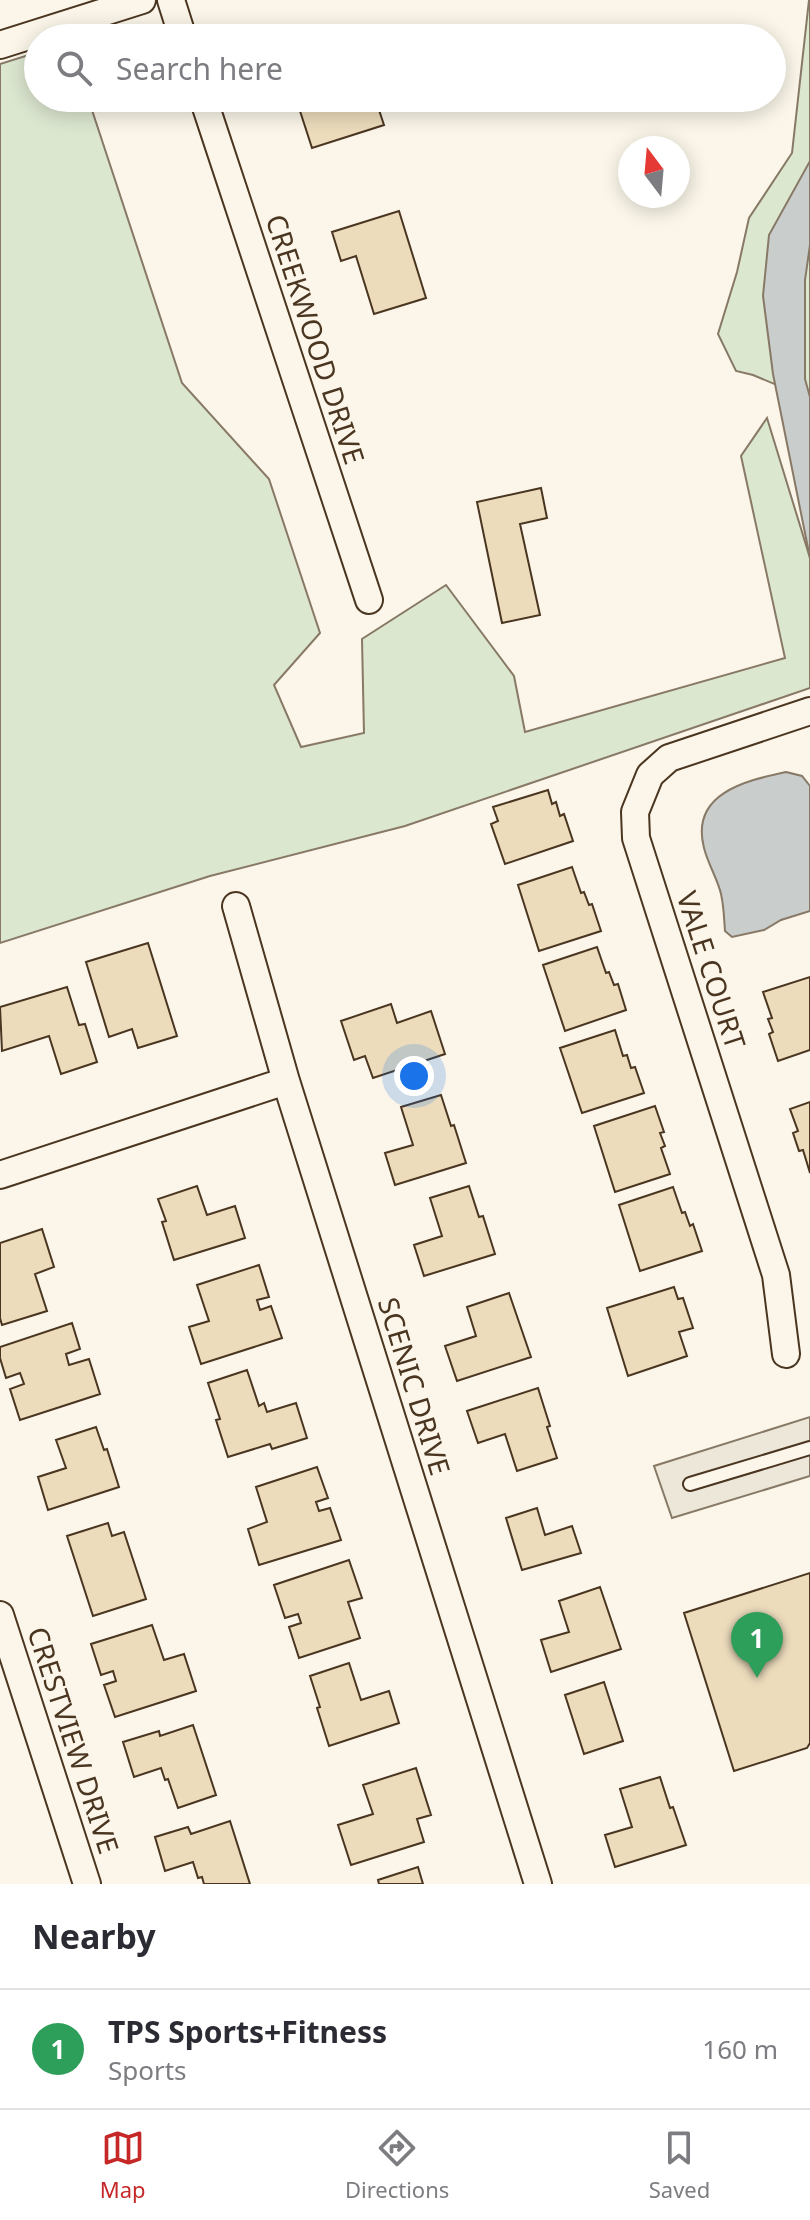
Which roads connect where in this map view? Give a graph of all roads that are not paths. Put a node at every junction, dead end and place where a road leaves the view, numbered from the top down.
1 (142, 0) edge
2 (171, 0) edge
3 (66, 24) edge
4 (179, 24) edge
5 (24, 37) edge
6 (0, 45) edge
7 (208, 112) edge
8 (369, 600) dead end
9 (804, 713) edge
10 (236, 906) dead end
11 (286, 1081) junction
12 (0, 1175) edge
13 (786, 1354) dead end
14 (810, 1448) edge
15 (690, 1484) dead end
16 (0, 1615) edge
17 (87, 1884) edge
18 (538, 1884) edge

1 - 3 street
2 - 4 street
5 - 6 street
7 - 8 street, CREEKWOOD DRIVE
9 - 13 street, VALE COURT
10 - 11 street, SCENIC DRIVE
11 - 12 street
11 - 18 street, SCENIC DRIVE
14 - 15 lane
16 - 17 street, CRESTVIEW DRIVE

